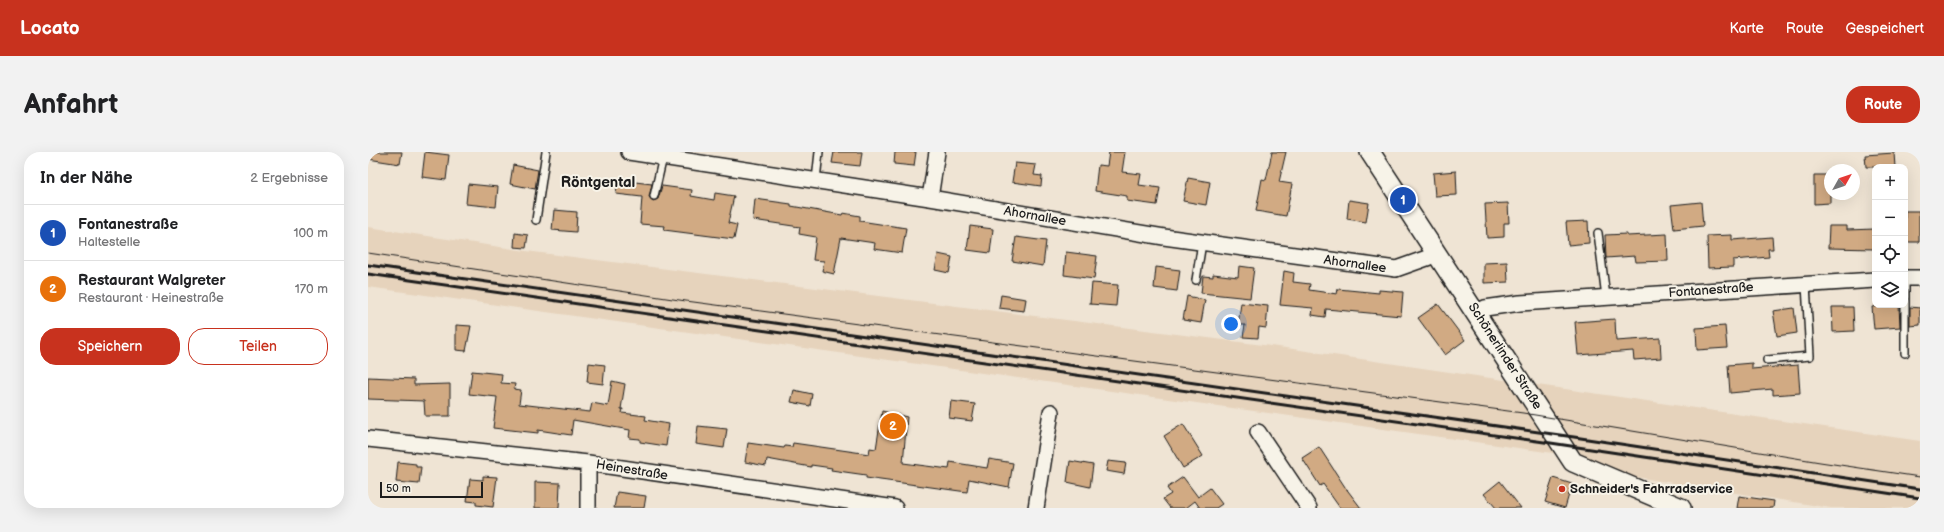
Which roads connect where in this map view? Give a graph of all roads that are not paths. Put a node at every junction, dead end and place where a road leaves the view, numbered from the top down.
1 (546, 152) edge
2 (629, 152) edge
3 (819, 152) edge
4 (937, 152) edge
5 (1370, 152) edge
6 (663, 157) junction
7 (816, 180) junction
8 (654, 196) dead end
9 (930, 198) junction
10 (536, 220) dead end
11 (1598, 233) dead end
12 (1202, 243) junction
13 (1437, 252) junction
14 (1908, 278) edge
15 (1920, 278) edge
16 (1196, 280) dead end
17 (1872, 280) edge
18 (1806, 284) junction
19 (1606, 297) junction
20 (1905, 308) edge
21 (1476, 312) junction
22 (1905, 353) dead end
23 (1767, 360) dead end
24 (1051, 412) dead end
25 (1258, 432) dead end
26 (368, 439) edge
27 (588, 463) junction
28 (835, 504) edge
29 (588, 508) edge
30 (894, 508) edge
31 (1036, 508) edge
32 (1309, 508) edge
33 (1681, 508) edge

1 - 10 lane
2 - 6 street, Ahornallee
3 - 7 lane
4 - 9 street
5 - 13 street, Schönerlinder Straße
6 - 7 street, Ahornallee
6 - 8 lane
7 - 9 street, Ahornallee
9 - 12 street, Ahornallee
11 - 19 lane
12 - 13 street, Ahornallee
12 - 16 lane
13 - 21 street, Schönerlinder Straße
14 - 15 street
17 - 18 street, Fontanestraße
18 - 19 street, Fontanestraße
18 - 23 lane
19 - 21 street, Fontanestraße
20 - 22 lane
21 - 33 street, Schönerlinder Straße
24 - 31 street
25 - 32 street
26 - 27 street, Heinestraße
27 - 28 street, Heinestraße
27 - 29 street
28 - 30 street, Heinestraße

